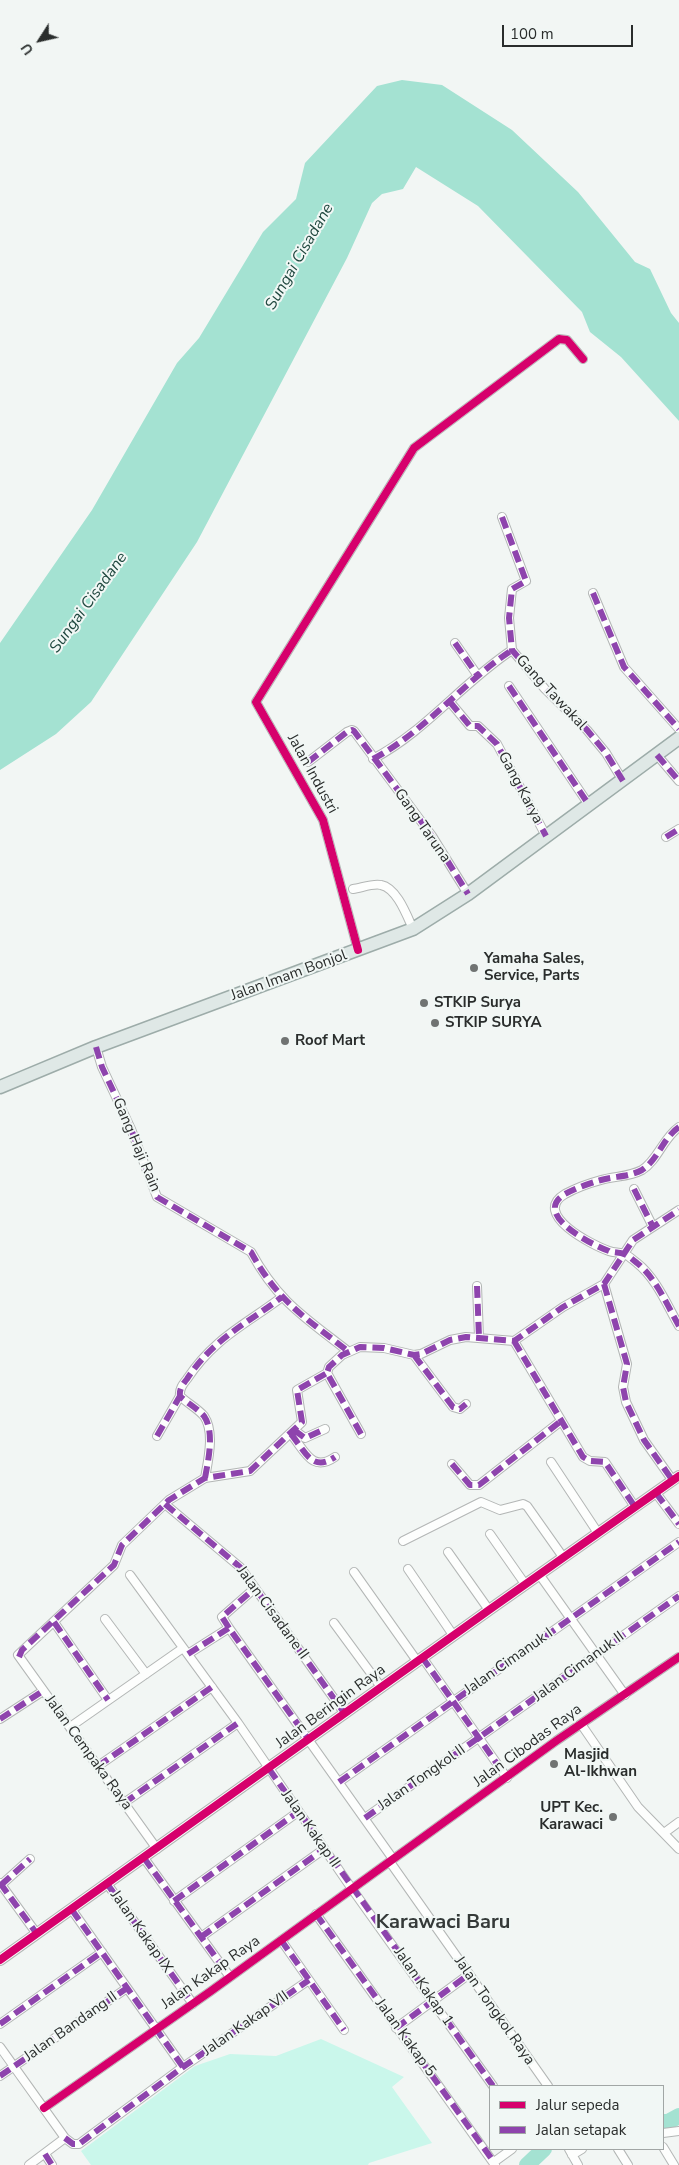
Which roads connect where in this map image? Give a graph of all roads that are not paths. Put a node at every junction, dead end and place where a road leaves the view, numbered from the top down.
1 (583, 358) dead end
2 (502, 517) dead end
3 (593, 593) dead end
4 (456, 642) dead end
5 (512, 650) junction
6 (478, 676) junction
7 (509, 686) dead end
8 (450, 702) junction
9 (679, 729) edge
10 (679, 738) edge
11 (657, 755) junction
12 (373, 759) junction
13 (308, 762) dead end
14 (623, 781) junction
15 (679, 782) edge
16 (589, 805) junction
17 (679, 829) edge
18 (546, 836) junction
19 (666, 838) dead end
20 (353, 889) dead end
21 (468, 894) junction
22 (413, 929) junction
23 (358, 950) junction
24 (96, 1047) junction
25 (0, 1087) edge
26 (679, 1127) edge
27 (634, 1189) dead end
28 (679, 1210) edge
29 (653, 1227) junction
30 (624, 1253) junction
31 (604, 1284) junction
32 (477, 1286) dead end
33 (282, 1297) junction
34 (679, 1326) edge
35 (480, 1337) junction
36 (514, 1341) junction
37 (349, 1352) junction
38 (414, 1355) junction
39 (327, 1373) junction
40 (180, 1396) junction
41 (466, 1404) dead end
42 (561, 1421) junction
43 (324, 1429) dead end
44 (293, 1432) junction
45 (361, 1434) dead end
46 (157, 1436) dead end
47 (335, 1457) dead end
48 (551, 1462) dead end
49 (452, 1464) dead end
50 (204, 1478) junction
51 (676, 1478) edge
52 (656, 1492) junction
53 (165, 1504) junction
54 (635, 1507) junction
55 (679, 1524) edge
56 (598, 1533) junction
57 (490, 1534) dead end
58 (403, 1541) dead end
59 (679, 1542) edge
60 (448, 1552) dead end
61 (563, 1557) junction
62 (408, 1569) dead end
63 (354, 1572) dead end
64 (539, 1574) junction
65 (130, 1575) dead end
66 (525, 1584) junction
67 (254, 1588) junction
68 (679, 1596) edge
69 (488, 1610) junction
70 (571, 1618) junction
71 (104, 1619) dead end
72 (54, 1622) junction
73 (334, 1623) dead end
74 (229, 1628) junction
75 (454, 1635) junction
76 (186, 1651) junction
77 (596, 1654) junction
78 (679, 1657) edge
79 (420, 1659) junction
80 (146, 1674) junction
81 (212, 1687) junction
82 (381, 1687) junction
83 (43, 1691) junction
84 (625, 1695) junction
85 (108, 1700) junction
86 (453, 1702) junction
87 (345, 1714) junction
88 (0, 1719) edge
89 (238, 1724) junction
90 (582, 1724) junction
91 (70, 1727) junction
92 (479, 1739) junction
93 (309, 1740) junction
94 (98, 1766) junction
95 (269, 1769) junction
96 (507, 1778) junction
97 (339, 1782) junction
98 (124, 1803) junction
99 (298, 1812) junction
100 (365, 1818) junction
101 (679, 1822) edge
102 (664, 1833) junction
103 (157, 1849) junction
104 (324, 1849) junction
105 (679, 1849) edge
106 (144, 1858) junction
107 (30, 1859) dead end
108 (392, 1860) junction
109 (1, 1884) edge
110 (108, 1885) junction
111 (352, 1889) junction
112 (174, 1901) junction
113 (72, 1910) junction
114 (316, 1914) junction
115 (38, 1934) junction
116 (201, 1937) junction
117 (282, 1940) junction
118 (102, 1952) junction
119 (0, 1960) edge
120 (468, 1975) junction
121 (230, 1977) junction
122 (309, 1980) junction
123 (127, 1988) junction
124 (433, 2000) junction
125 (193, 2004) junction
126 (0, 2024) edge
127 (396, 2028) junction
128 (156, 2029) junction
129 (344, 2030) dead end
130 (0, 2047) edge
131 (15, 2066) junction
132 (183, 2067) junction
133 (0, 2076) edge
134 (492, 2085) edge
135 (547, 2085) edge
136 (44, 2108) junction
137 (679, 2132) edge
138 (664, 2133) edge
139 (66, 2138) junction
140 (664, 2149) edge
141 (511, 2150) edge
142 (619, 2150) edge
143 (571, 2152) edge
144 (45, 2154) junction
145 (495, 2163) edge
146 (29, 2165) edge
147 (52, 2165) edge
148 (578, 2165) edge
149 (628, 2165) edge
150 (674, 2165) edge

1 - 23 street, Jalan Industri
2 - 5 street, Gang Tawakal
3 - 9 street
4 - 6 street
5 - 6 street
5 - 14 street, Gang Tawakal
6 - 8 street
7 - 16 street
8 - 12 street
8 - 18 street, Gang Karya
10 - 11 main road, Jalan Imam Bonjol
11 - 14 main road, Jalan Imam Bonjol
11 - 15 street
12 - 13 street, Gang Taruna
12 - 21 street, Gang Taruna
14 - 16 main road, Jalan Imam Bonjol
16 - 18 main road, Jalan Imam Bonjol
17 - 19 street
18 - 21 main road, Jalan Imam Bonjol
20 - 22 street
21 - 22 main road, Jalan Imam Bonjol
22 - 23 main road, Jalan Imam Bonjol
23 - 24 main road, Jalan Imam Bonjol
24 - 25 main road, Jalan Imam Bonjol
24 - 33 street, Gang Haji Rain
26 - 30 street
27 - 29 street
28 - 29 street
29 - 30 street
30 - 31 street
30 - 34 street
31 - 36 street
31 - 51 street
32 - 35 street
33 - 37 street, Gang Haji Rain
33 - 40 street
35 - 36 street
35 - 38 street
36 - 42 street
37 - 38 street
37 - 39 street
38 - 41 street
39 - 44 street
39 - 45 street
40 - 46 street
40 - 50 street
42 - 49 street
42 - 54 street
43 - 44 street
44 - 47 street
44 - 50 street
48 - 56 street
50 - 53 street
51 - 52 street, Jalan Beringin Raya
52 - 54 street, Jalan Beringin Raya
52 - 55 street
53 - 67 street, Jalan Cisadane II
53 - 72 street
54 - 56 street, Jalan Beringin Raya
56 - 61 street, Jalan Beringin Raya
57 - 66 street
58 - 61 street
59 - 70 street, Jalan Cimanuk I
60 - 69 street
61 - 64 street, Jalan Beringin Raya
62 - 75 street
63 - 79 street
64 - 66 street, Jalan Beringin Raya
64 - 70 street
65 - 76 street, Jalan Kakap II
66 - 69 street, Jalan Beringin Raya
67 - 74 street
67 - 87 street, Jalan Cisadane II
68 - 77 street, Jalan Cimanuk II
69 - 75 street, Jalan Beringin Raya
70 - 77 street
70 - 86 street, Jalan Cimanuk I
71 - 80 street
72 - 83 street, Jalan Cempaka Raya
72 - 85 street
73 - 82 street
74 - 76 street
74 - 93 street, Jalan Tongkol Raya
75 - 79 street, Jalan Beringin Raya
76 - 80 street
76 - 81 street, Jalan Kakap II
77 - 84 street
77 - 92 street, Jalan Cimanuk II
78 - 84 street, Jalan Cibodas Raya
79 - 82 street, Jalan Beringin Raya
79 - 86 street
80 - 85 street
81 - 89 street, Jalan Kakap II
81 - 94 street
82 - 87 street, Jalan Beringin Raya
83 - 88 street
83 - 91 street, Jalan Cempaka Raya
84 - 90 street, Jalan Cibodas Raya
85 - 91 street
86 - 92 street
86 - 97 street, Jalan Cimanuk I
87 - 93 street, Jalan Beringin Raya
89 - 95 street, Jalan Kakap II
89 - 98 street
90 - 96 street, Jalan Cibodas Raya
90 - 102 street
91 - 94 street, Jalan Cempaka Raya
92 - 96 street
92 - 100 street, Jalan Tongkol II
93 - 95 street, Jalan Beringin Raya
93 - 97 street, Jalan Tongkol Raya
94 - 98 street, Jalan Cempaka Raya
95 - 99 street, Jalan Kakap II
95 - 103 street, Jalan Beringin Raya
96 - 108 street, Jalan Cibodas Raya
97 - 100 street, Jalan Tongkol Raya
98 - 103 street, Jalan Cempaka Raya
99 - 104 street, Jalan Kakap II
99 - 112 street
100 - 108 street, Jalan Tongkol Raya
101 - 102 street
102 - 105 street
103 - 106 street, Jalan Beringin Raya
104 - 111 street, Jalan Kakap II
104 - 116 street
106 - 110 street, Jalan Beringin Raya
106 - 112 street
107 - 109 street
108 - 111 street, Jalan Kakap Raya
108 - 120 street, Jalan Tongkol Raya
109 - 115 street
110 - 113 street, Jalan Beringin Raya
110 - 125 street, Jalan Kakap IX
111 - 114 street, Jalan Kakap Raya
111 - 124 street, Jalan Kakap 1
112 - 116 street
113 - 115 street, Jalan Beringin Raya
113 - 118 street
114 - 117 street, Jalan Kakap Raya
114 - 127 street, Jalan Kakap 5
115 - 119 street, Jalan Beringin Raya
116 - 121 street
117 - 121 street, Jalan Kakap Raya
117 - 122 street
118 - 123 street
118 - 126 street
120 - 124 street
120 - 135 street, Jalan Tongkol Raya
121 - 125 street, Jalan Kakap Raya
122 - 129 street
122 - 132 street, Jalan Kakap VII
123 - 128 street
123 - 131 street, Jalan Bandang II
124 - 127 street
124 - 134 street, Jalan Kakap 1
125 - 128 street, Jalan Kakap Raya
127 - 145 street, Jalan Kakap 5
128 - 132 street
128 - 136 street, Jalan Kakap Raya
130 - 131 street
131 - 133 street, Jalan Bandang II
131 - 136 street
132 - 139 street, Jalan Kakap VII
136 - 139 street
137 - 138 street
139 - 144 street
140 - 150 street
141 - 145 street
142 - 149 street
143 - 148 street
144 - 146 street
144 - 147 street

